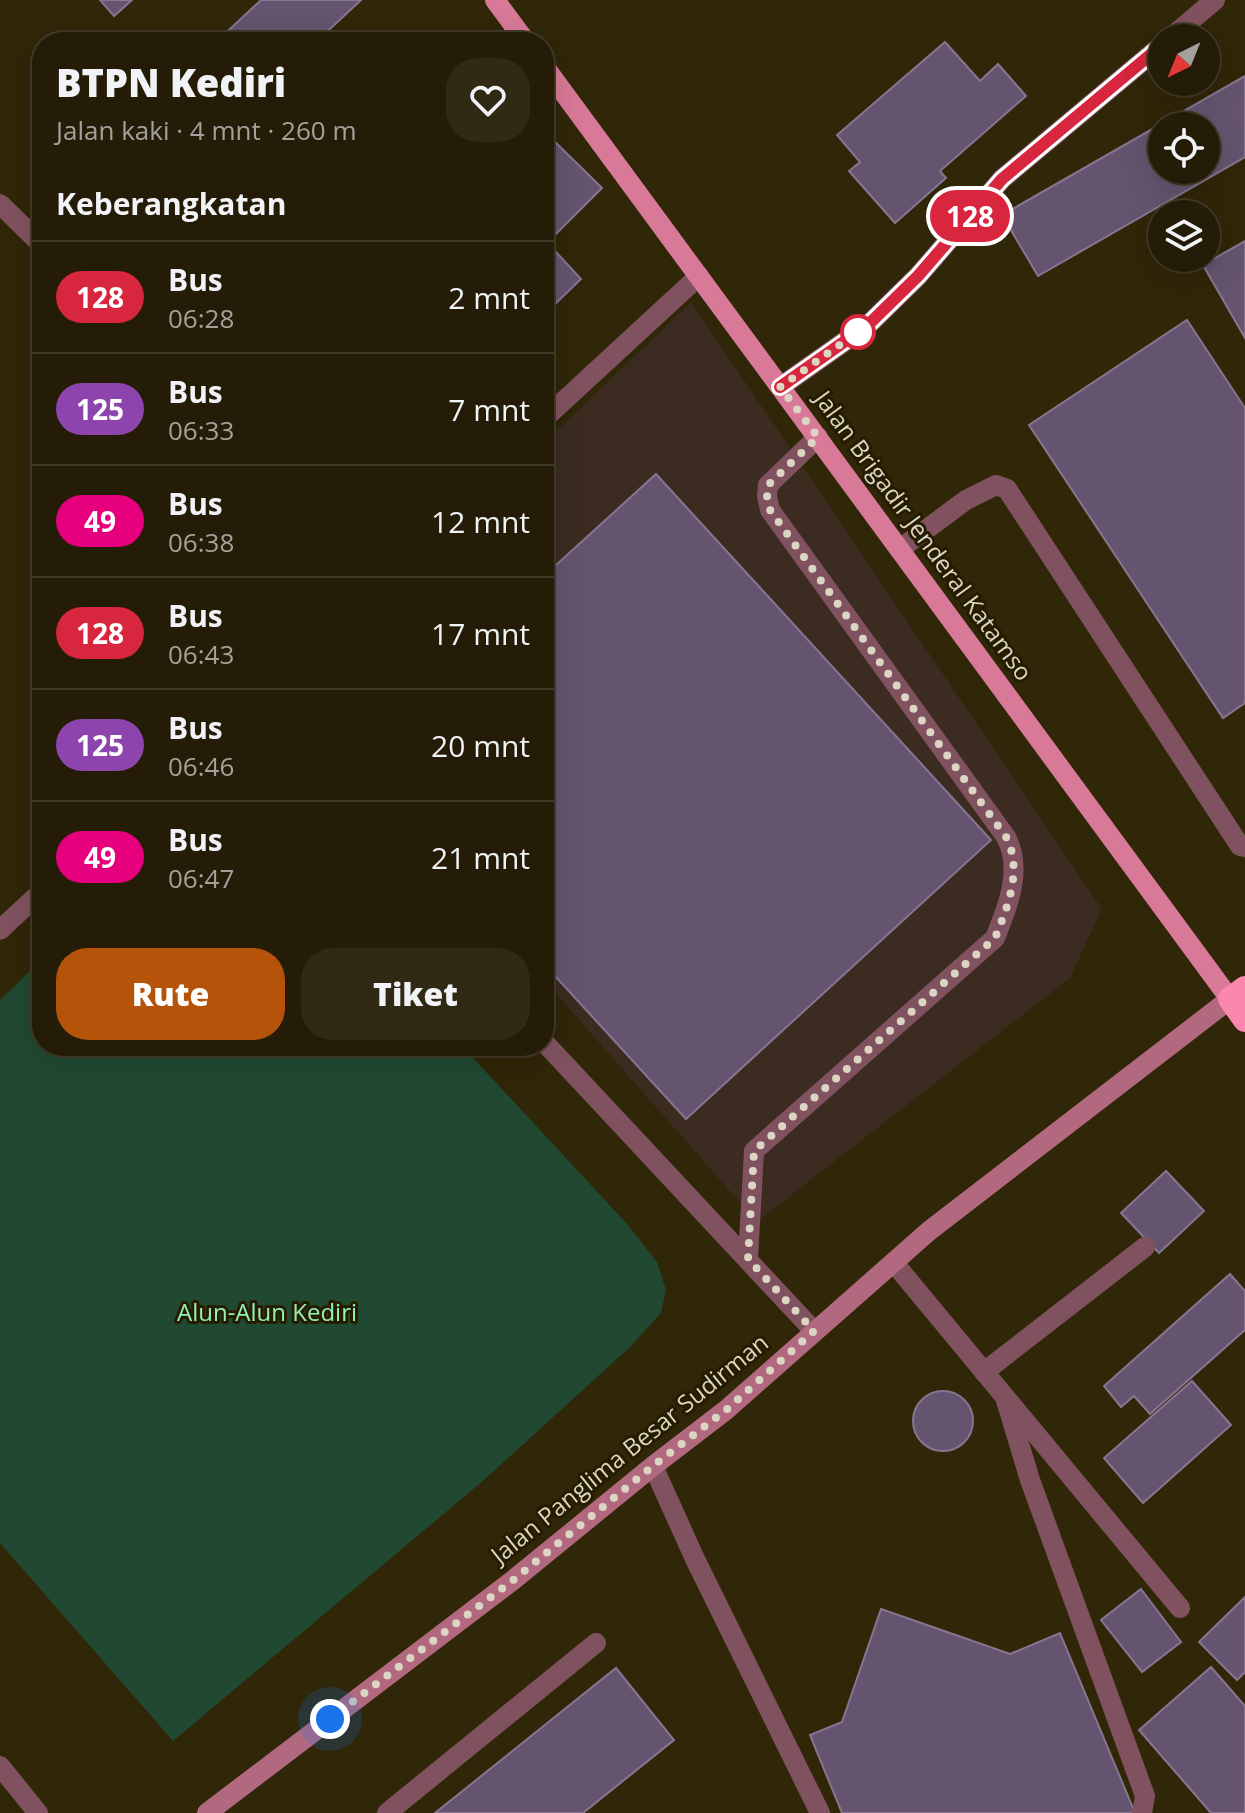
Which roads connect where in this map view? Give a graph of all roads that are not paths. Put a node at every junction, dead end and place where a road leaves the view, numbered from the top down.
1 (495, 0) edge
2 (1215, 0) edge
3 (1187, 24) edge
4 (519, 32) edge
5 (1148, 57) edge
6 (554, 80) edge
7 (0, 204) edge
8 (32, 235) edge
9 (699, 276) junction
10 (780, 387) junction
11 (554, 410) edge
12 (818, 437) junction
13 (900, 549) junction
14 (1245, 847) edge
15 (32, 900) edge
16 (0, 930) edge
17 (1238, 993) edge
18 (1245, 1020) edge
19 (554, 1053) edge
20 (1145, 1247) dead end
21 (748, 1259) junction
22 (894, 1263) junction
23 (814, 1331) junction
24 (984, 1372) junction
25 (1005, 1397) junction
26 (653, 1466) junction
27 (1180, 1608) dead end
28 (596, 1643) dead end
29 (0, 1766) edge
30 (38, 1813) edge
31 (207, 1813) edge
32 (387, 1813) edge
33 (820, 1813) edge
34 (1142, 1813) edge

1 - 4 main road
2 - 3 street
5 - 10 street
6 - 9 main road, Jalan Brigadir Jenderal Katamso
7 - 8 street
9 - 10 main road, Jalan Brigadir Jenderal Katamso
9 - 11 street
10 - 12 main road, Jalan Brigadir Jenderal Katamso
12 - 13 main road, Jalan Brigadir Jenderal Katamso
12 - 21 street
13 - 14 street
13 - 17 main road, Jalan Brigadir Jenderal Katamso
15 - 16 street
17 - 18 highway
17 - 22 main road, Jalan Panglima Besar Sudirman
19 - 21 street
20 - 24 street
21 - 23 street
22 - 23 main road, Jalan Panglima Besar Sudirman
22 - 24 street
23 - 26 main road, Jalan Panglima Besar Sudirman
24 - 25 street
25 - 27 street
25 - 34 street
26 - 31 main road, Jalan Panglima Besar Sudirman
26 - 33 street
28 - 32 street
29 - 30 street

